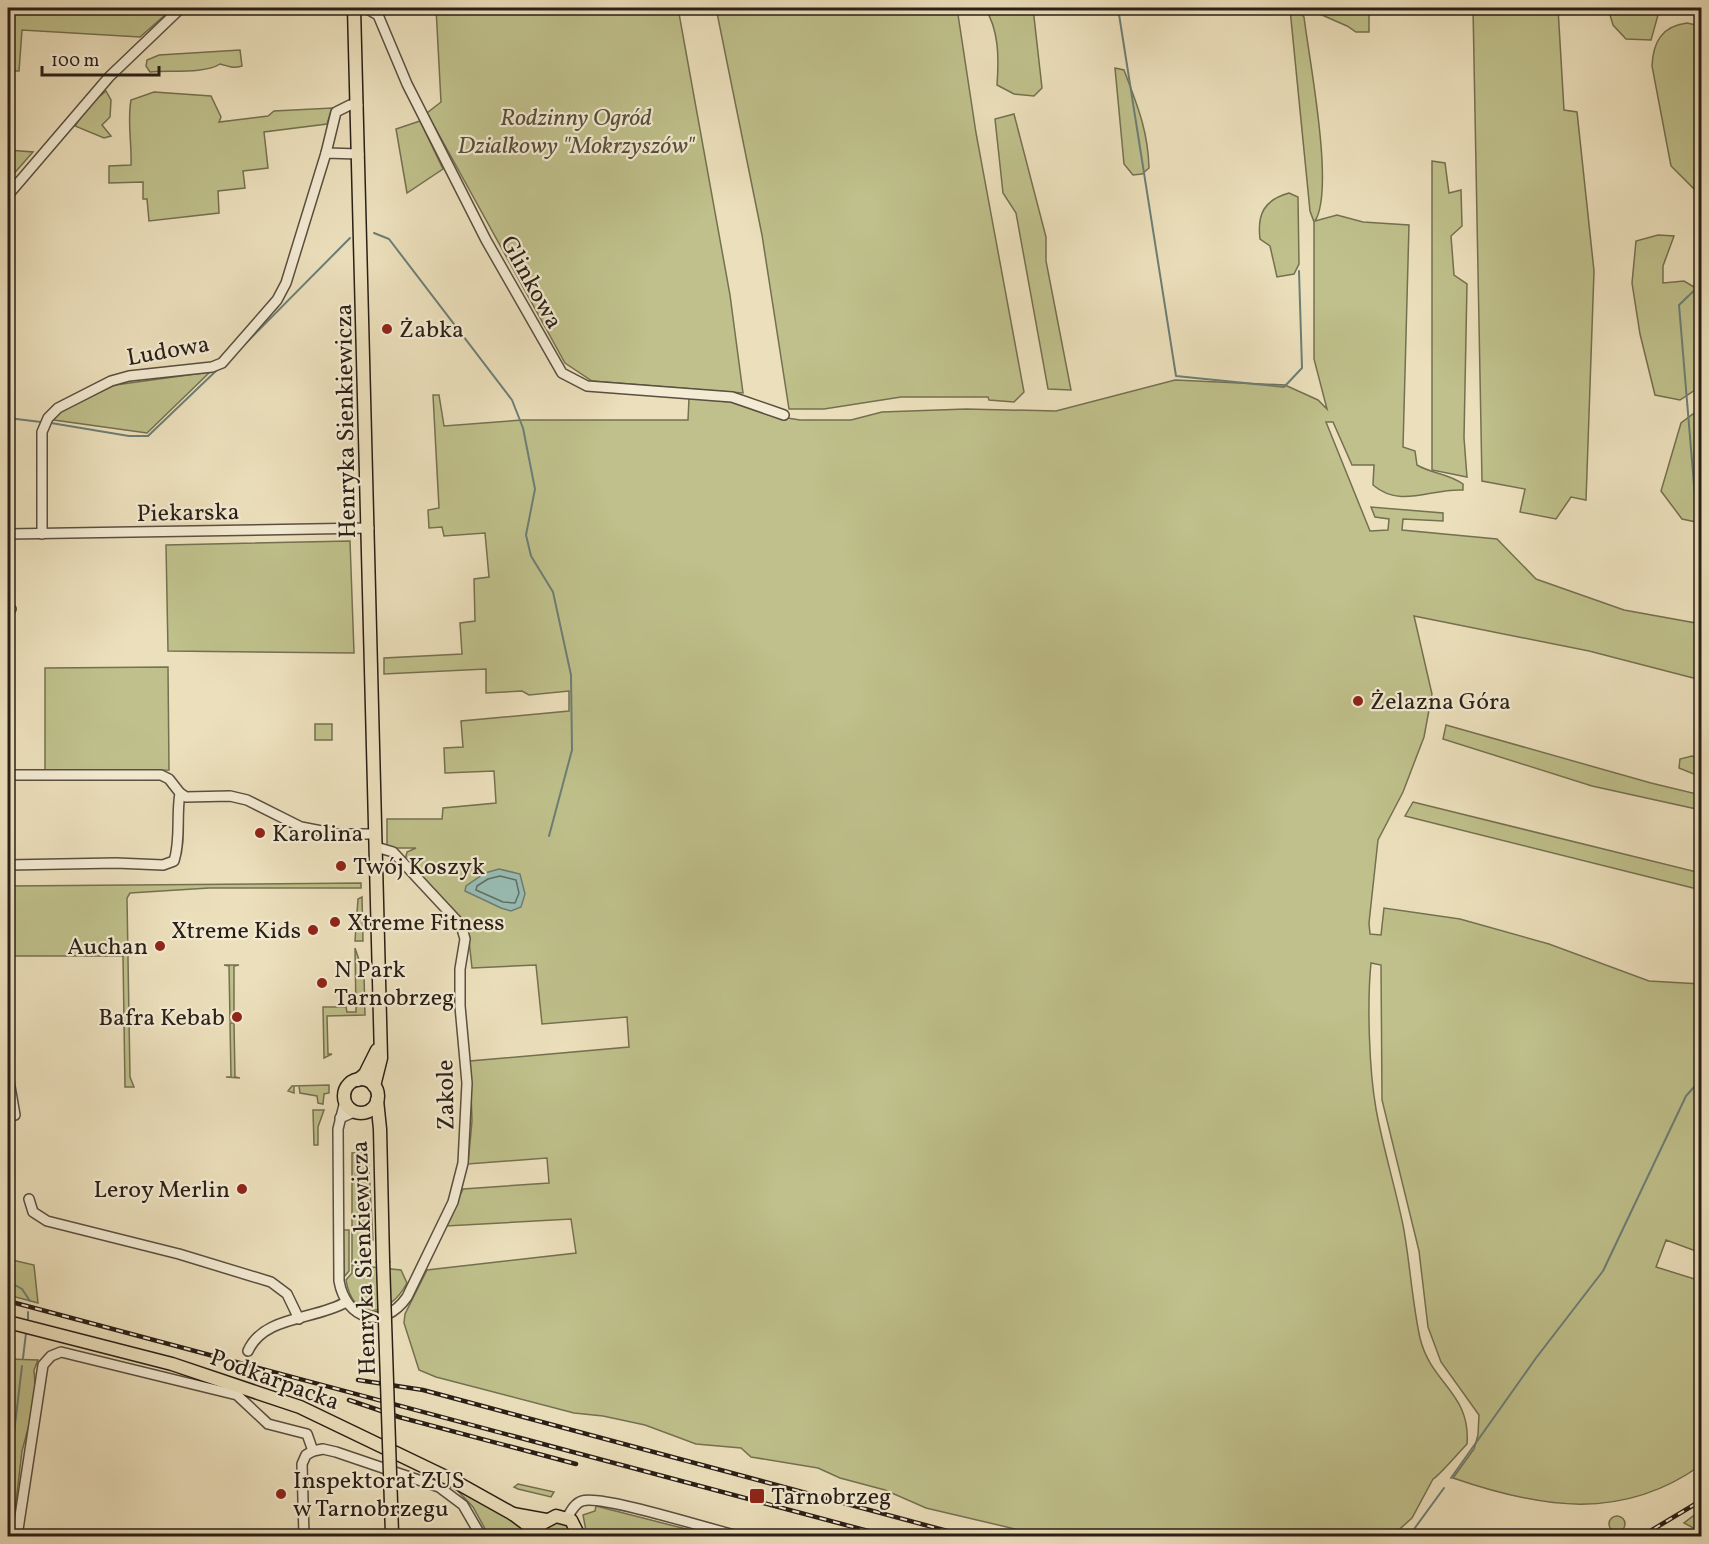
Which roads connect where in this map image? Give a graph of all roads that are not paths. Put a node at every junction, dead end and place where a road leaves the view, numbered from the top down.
1 (181, 8) edge
2 (354, 8) edge
3 (366, 8) edge
4 (358, 105) junction
5 (326, 153) junction
6 (359, 154) junction
7 (8, 195) edge
8 (784, 415) dead end
9 (369, 528) junction
10 (8, 534) edge
11 (42, 534) junction
12 (8, 775) edge
13 (180, 793) junction
14 (375, 840) junction
15 (8, 865) edge
16 (380, 1044) junction
17 (8, 1075) edge
18 (358, 1080) junction
19 (374, 1086) junction
20 (377, 1100) junction
21 (345, 1101) junction
22 (360, 1112) junction
23 (15, 1115) dead end
24 (340, 1118) junction
25 (380, 1122) junction
26 (29, 1199) dead end
27 (346, 1302) junction
28 (299, 1319) junction
29 (8, 1322) edge
30 (248, 1351) dead end
31 (313, 1451) junction
32 (513, 1514) junction
33 (567, 1518) junction
34 (546, 1520) junction
35 (537, 1534) edge
36 (392, 1535) edge
37 (17, 1536) edge
38 (304, 1536) edge
39 (481, 1536) edge
40 (579, 1536) edge
41 (738, 1536) edge

1 - 7 street
2 - 4 main road, Henryka Sienkiewicza
3 - 8 street, Glinkowa
4 - 5 street, Ludowa
4 - 6 main road, Henryka Sienkiewicza
5 - 6 street
5 - 11 street, Ludowa
6 - 9 main road, Henryka Sienkiewicza
9 - 11 street, Piekarska
9 - 14 main road, Henryka Sienkiewicza
10 - 11 street, Piekarska
12 - 13 street
13 - 14 street
13 - 15 street
14 - 16 main road, Henryka Sienkiewicza
14 - 27 street, Zakole
16 - 18 main road, Henryka Sienkiewicza
16 - 19 main road, Henryka Sienkiewicza
17 - 23 street
18 - 19 main road
18 - 21 main road
19 - 20 main road
20 - 22 main road
20 - 25 main road, Henryka Sienkiewicza
21 - 22 main road
21 - 24 street
22 - 24 street
22 - 25 main road, Henryka Sienkiewicza
24 - 27 street
25 - 36 main road, Henryka Sienkiewicza, bridge
26 - 28 street
27 - 28 street
28 - 30 street
29 - 32 main road, Podkarpacka
31 - 37 street
31 - 38 street
31 - 39 street
32 - 34 main road, Podkarpacka
32 - 35 main road, Podkarpacka
33 - 34 main road, Podkarpacka
33 - 40 main road
33 - 41 street
34 - 35 main road

